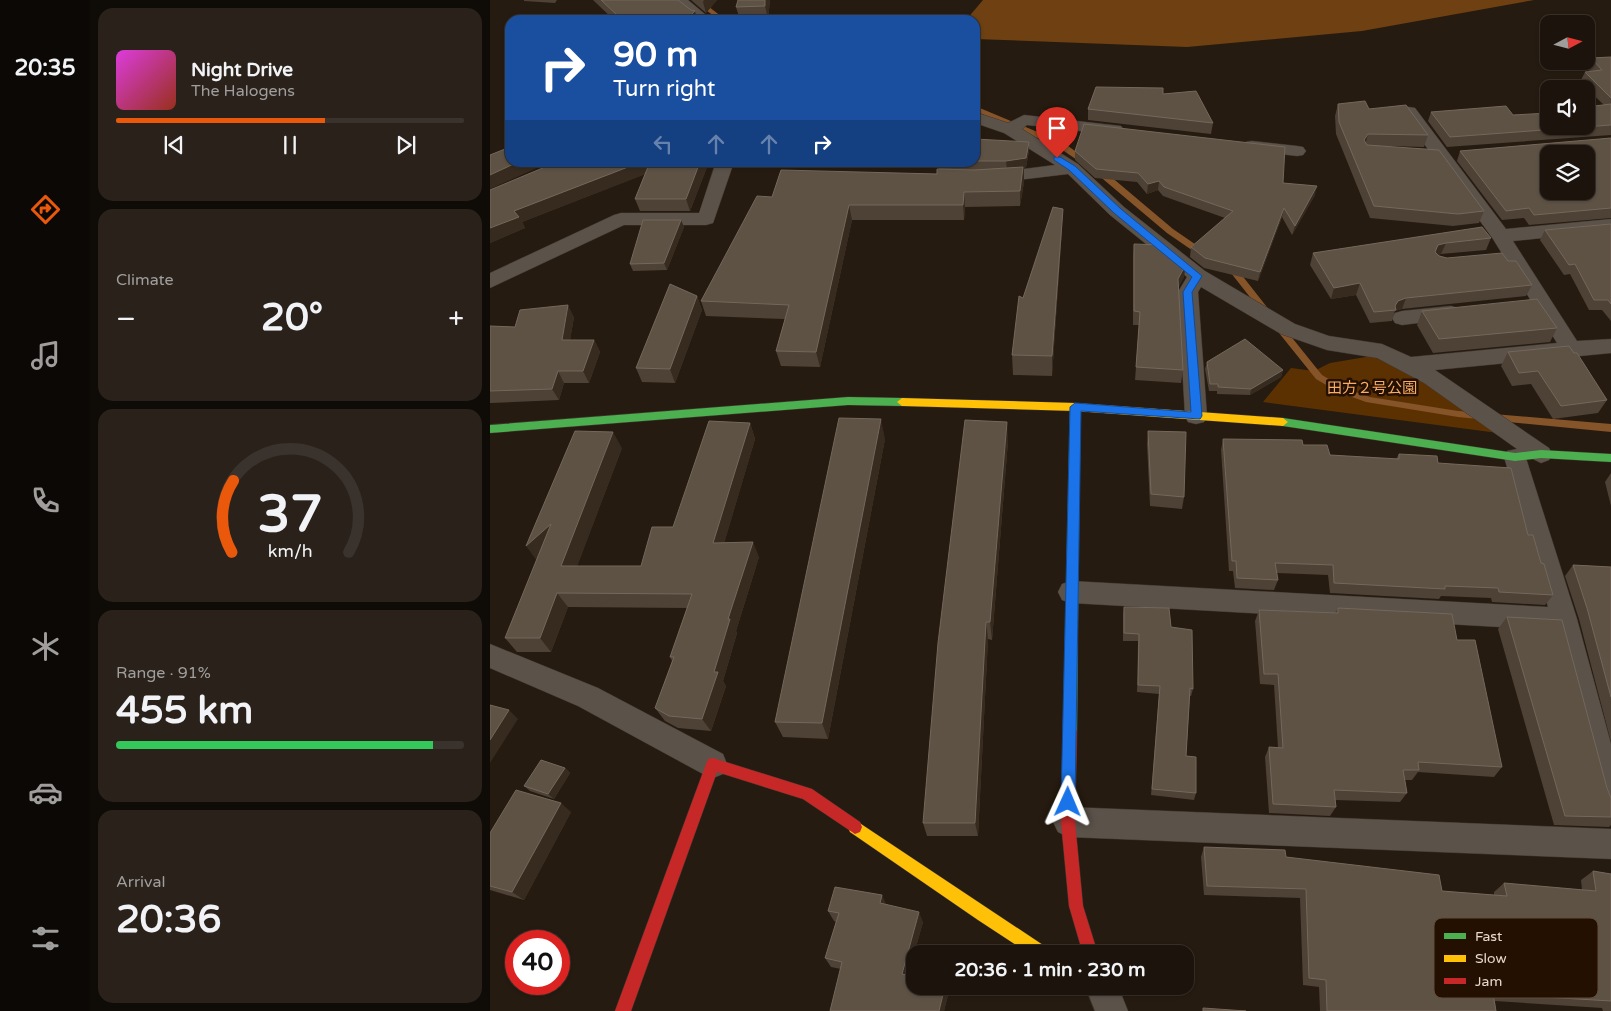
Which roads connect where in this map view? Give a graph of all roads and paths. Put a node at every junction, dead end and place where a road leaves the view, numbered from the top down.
1 (680, 0) edge
2 (698, 15) edge
3 (1405, 106) edge
4 (980, 119) edge
5 (1010, 129) junction
6 (1131, 132) edge
7 (1238, 144) edge
8 (1296, 151) dead end
9 (1420, 154) edge
10 (1449, 155) junction
11 (723, 167) edge
12 (1072, 168) junction
13 (975, 178) edge
14 (1611, 225) edge
15 (1501, 236) junction
16 (1198, 276) junction
17 (490, 281) edge
18 (1468, 311) edge
19 (1402, 318) dead end
20 (1611, 346) edge
21 (1571, 349) junction
22 (1410, 365) junction
23 (1075, 407) junction
24 (1196, 416) junction
25 (490, 429) edge
26 (1542, 454) junction
27 (1515, 457) junction
28 (1611, 458) edge
29 (1071, 592) junction
30 (1564, 618) junction
31 (490, 656) edge
32 (713, 764) junction
33 (1611, 797) edge
34 (1068, 822) junction
35 (1611, 844) edge
36 (1030, 945) edge
37 (1088, 945) edge
38 (623, 1011) edge

1 - 2 street
3 - 10 street
4 - 5 street
5 - 6 street
5 - 12 street
7 - 8 street
9 - 10 street
10 - 15 street
11 - 17 street
12 - 13 street
12 - 16 street
14 - 15 street
15 - 21 street
16 - 22 street
16 - 24 street
18 - 19 street
20 - 21 street
21 - 22 street
22 - 26 street
23 - 24 street
23 - 25 street
23 - 29 street
24 - 27 street
26 - 27 street
26 - 28 street
27 - 30 street
29 - 30 street
29 - 34 street
30 - 33 street
31 - 32 street
32 - 36 street
32 - 38 street
34 - 35 street
34 - 37 street

